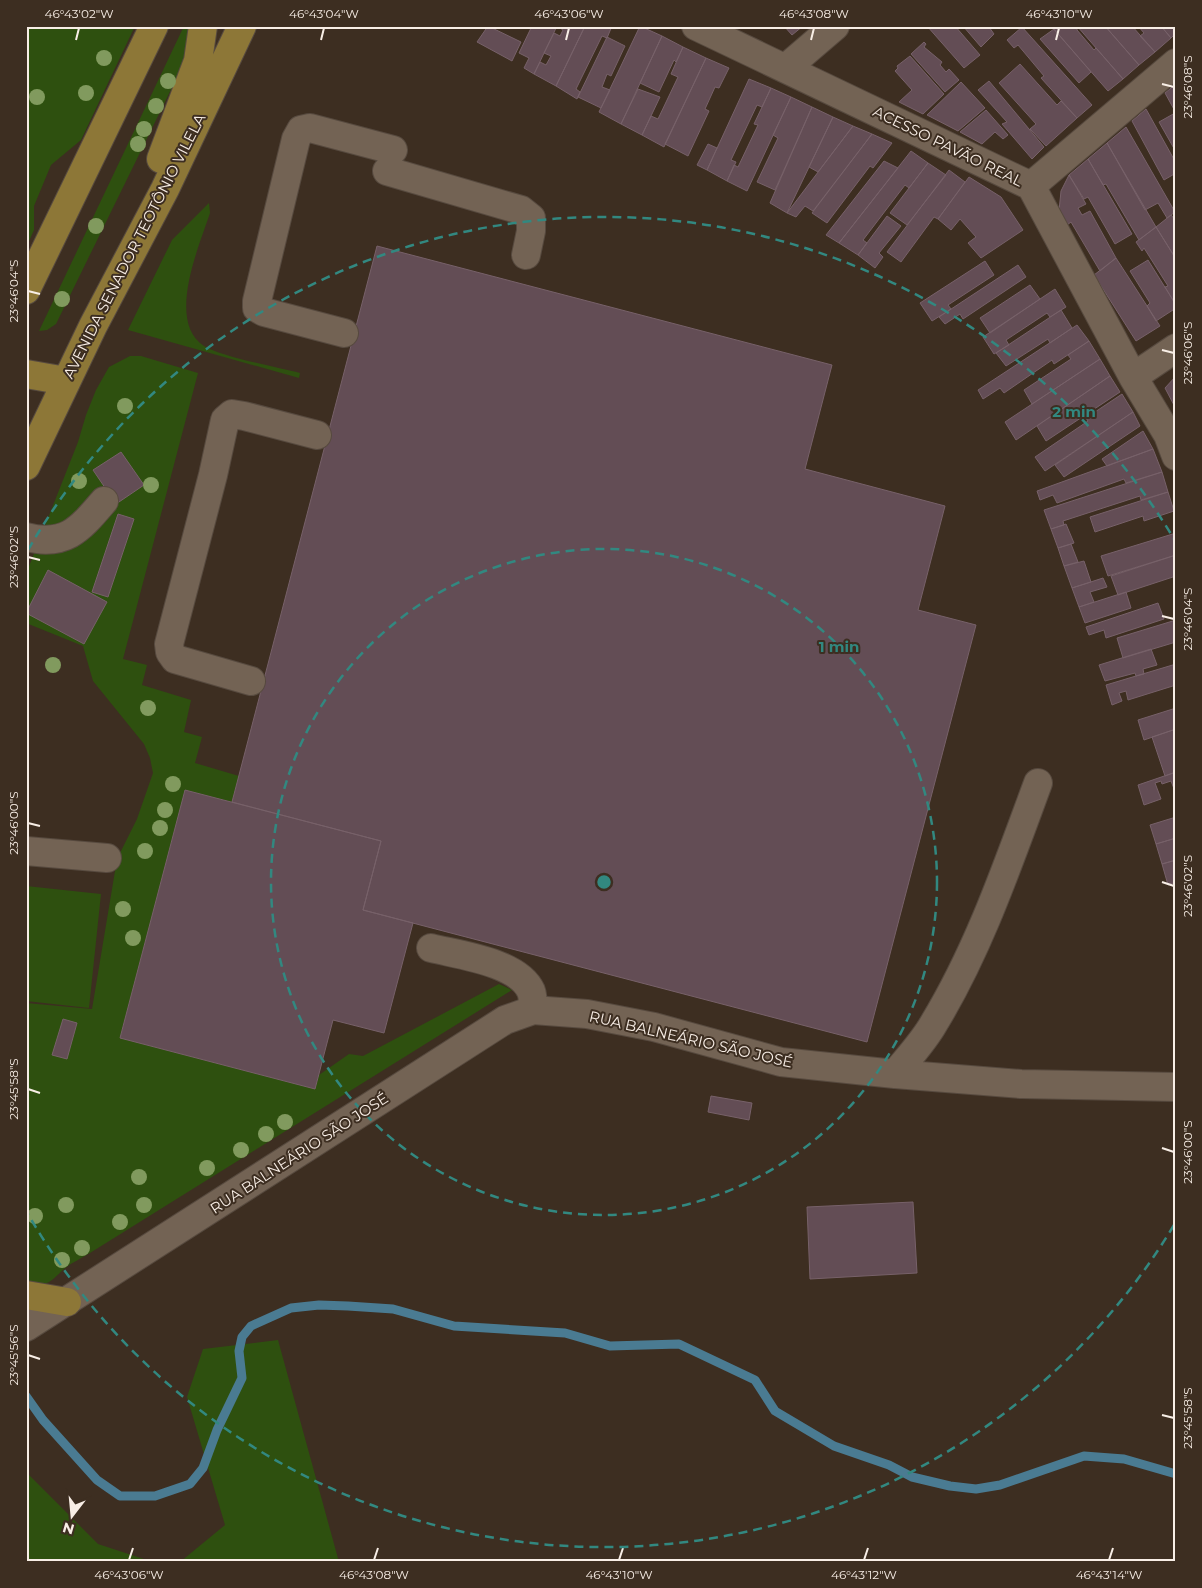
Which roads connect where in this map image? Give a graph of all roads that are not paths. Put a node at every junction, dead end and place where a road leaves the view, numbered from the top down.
1 (154, 26) edge
2 (203, 26) edge
3 (242, 26) edge
4 (696, 26) edge
5 (834, 26) edge
6 (1176, 63) edge
7 (786, 68) junction
8 (1031, 186) junction
9 (526, 256) dead end
10 (128, 258) junction
11 (26, 290) edge
12 (344, 333) dead end
13 (1176, 348) edge
14 (26, 374) edge
15 (1133, 377) junction
16 (66, 380) junction
17 (317, 435) dead end
18 (1176, 456) edge
19 (26, 466) edge
20 (104, 501) dead end
21 (26, 537) edge
22 (251, 681) dead end
23 (1038, 783) dead end
24 (26, 851) edge
25 (107, 858) dead end
26 (431, 948) dead end
27 (534, 1010) junction
28 (895, 1074) junction
29 (1176, 1087) edge
30 (26, 1295) edge
31 (67, 1302) junction
32 (26, 1327) edge

1 - 11 main road
2 - 10 main road
3 - 10 main road, AVENIDA SENADOR TEOTÔNIO VILELA
4 - 7 street, ACESSO PAVÃO REAL
5 - 7 street
6 - 8 street
7 - 8 street, ACESSO PAVÃO REAL
8 - 15 street, ACESSO PAVÃO REAL
9 - 12 street
10 - 16 main road, AVENIDA SENADOR TEOTÔNIO VILELA
13 - 15 street
14 - 16 main road
15 - 18 street, ACESSO PAVÃO REAL
16 - 19 main road, AVENIDA SENADOR TEOTÔNIO VILELA
17 - 22 street
20 - 21 street
23 - 28 street
24 - 25 street
26 - 27 street
27 - 28 street, RUA BALNEÁRIO SÃO JOSÉ
27 - 31 street, RUA BALNEÁRIO SÃO JOSÉ
28 - 29 street, RUA BALNEÁRIO SÃO JOSÉ
30 - 31 main road
31 - 32 street, RUA BALNEÁRIO SÃO JOSÉ

